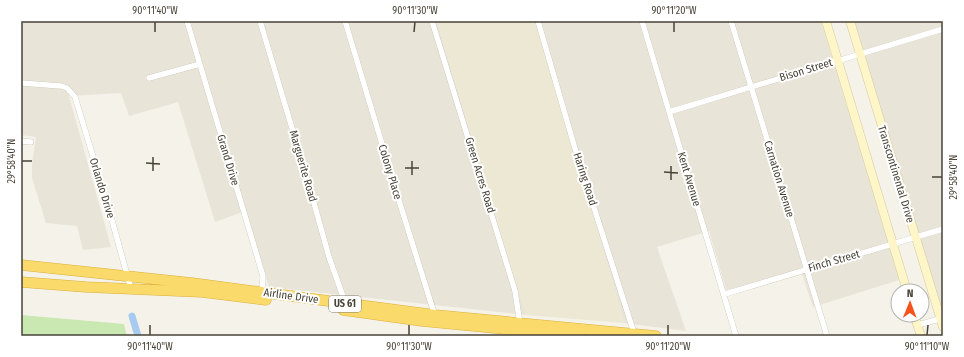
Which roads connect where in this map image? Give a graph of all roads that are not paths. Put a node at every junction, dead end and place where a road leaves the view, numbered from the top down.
1 (187, 21) edge
2 (260, 21) edge
3 (345, 21) edge
4 (432, 21) edge
5 (538, 21) edge
6 (642, 21) edge
7 (731, 21) edge
8 (826, 21) edge
9 (850, 21) edge
10 (943, 29) edge
11 (860, 54) junction
12 (838, 61) junction
13 (200, 64) junction
14 (149, 78) dead end
15 (21, 83) edge
16 (751, 88) junction
17 (669, 112) junction
18 (21, 141) edge
19 (31, 142) dead end
20 (943, 229) edge
21 (916, 237) junction
22 (893, 244) junction
23 (21, 265) edge
24 (806, 269) junction
25 (128, 276) junction
26 (21, 282) edge
27 (905, 283) edge
28 (131, 289) junction
29 (725, 294) junction
30 (262, 296) junction
31 (347, 307) junction
32 (435, 319) junction
33 (942, 322) edge
34 (918, 325) joint
35 (520, 327) junction
36 (635, 335) edge
37 (578, 336) edge
38 (656, 336) edge
39 (736, 336) edge
40 (827, 336) edge
41 (921, 336) edge

1 - 13 street, Grand Drive
2 - 31 street, Marguerite Road
3 - 32 street, Colony Place
4 - 35 street, Green Acres Road
5 - 36 street, Haring Road
6 - 17 street, Kent Avenue
7 - 16 street, Carnation Avenue
8 - 12 street
9 - 11 street, Transcontinental Drive
10 - 11 street, Bison Street
11 - 12 street, Bison Street
11 - 21 street, Transcontinental Drive
12 - 16 street, Bison Street
12 - 22 street
13 - 14 street
13 - 30 street, Grand Drive
15 - 25 street, Orlando Drive
16 - 17 street, Bison Street
16 - 24 street, Carnation Avenue
17 - 29 street, Kent Avenue
18 - 19 street
20 - 21 street, Finch Street
21 - 22 street, Finch Street
21 - 33 street, Transcontinental Drive
22 - 24 street, Finch Street
22 - 27 street
23 - 25 highway, Airline Drive / US 61
24 - 29 street, Finch Street
24 - 40 street, Carnation Avenue
25 - 28 street, Orlando Drive
25 - 30 highway, Airline Drive / US 61
26 - 28 highway, Airline Drive / US 61
28 - 30 highway, Airline Drive / US 61
29 - 39 street, Kent Avenue
30 - 31 highway, Airline Drive / US 61
31 - 32 highway, Airline Drive / US 61
32 - 35 highway, Airline Drive / US 61
33 - 34 street
34 - 41 street
35 - 36 highway, Airline Drive / US 61
35 - 37 highway, Airline Drive / US 61
36 - 38 highway, Airline Drive / US 61

